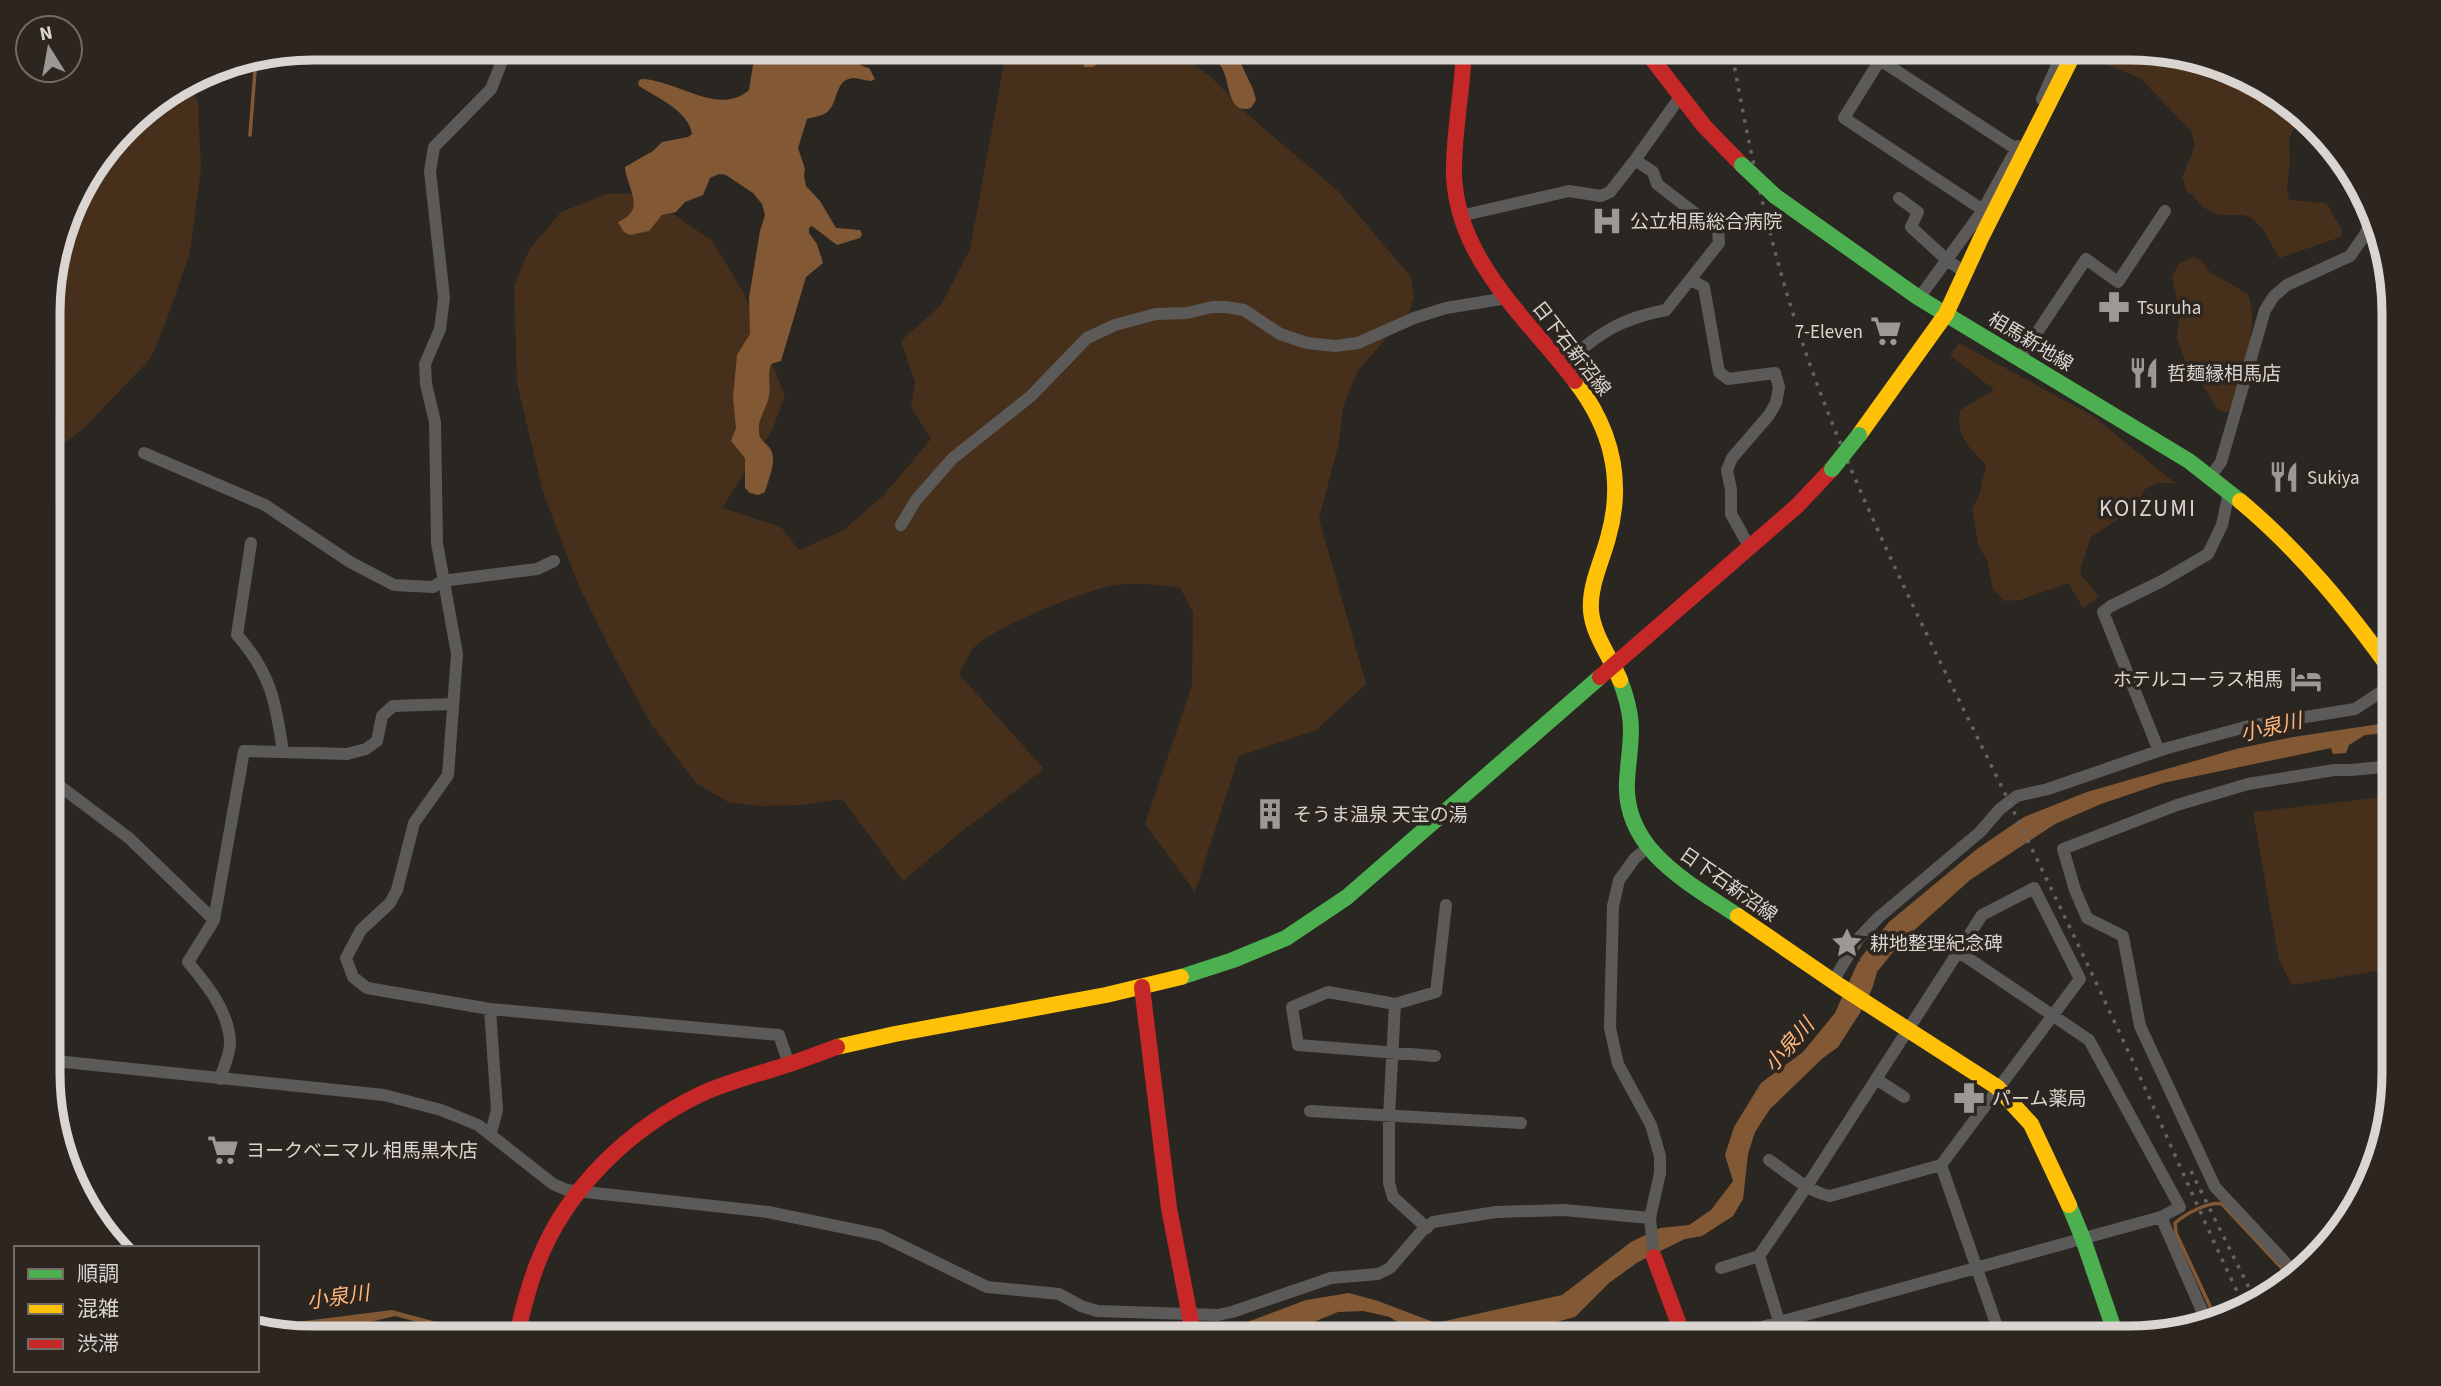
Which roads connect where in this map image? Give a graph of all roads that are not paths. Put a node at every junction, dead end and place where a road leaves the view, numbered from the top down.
1 (502, 60) edge
2 (1465, 60) edge
3 (1652, 60) edge
4 (2061, 60) edge
5 (2062, 60) edge
6 (1880, 61) joint
7 (1679, 97) junction
8 (2017, 149) junction
9 (1635, 160) junction
10 (1899, 198) dead end
11 (1983, 210) junction
12 (2165, 211) dead end
13 (1460, 215) junction
14 (2367, 229) edge
15 (1947, 260) junction
16 (1966, 273) junction
17 (1691, 280) junction
18 (1507, 298) junction
19 (1919, 298) junction
20 (1946, 314) junction
21 (2020, 358) junction
22 (1563, 366) junction
23 (144, 453) dead end
24 (2210, 477) junction
25 (2229, 492) junction
26 (901, 525) dead end
27 (251, 543) dead end
28 (1752, 546) junction
29 (554, 561) dead end
30 (442, 581) junction
31 (2382, 658) edge
32 (1614, 666) junction
33 (2382, 691) edge
34 (453, 704) junction
35 (2159, 751) junction
36 (283, 752) junction
37 (2382, 767) edge
38 (60, 786) edge
39 (1647, 848) junction
40 (1446, 905) dead end
41 (214, 920) junction
42 (1959, 951) junction
43 (1836, 984) junction
44 (1142, 987) junction
45 (1395, 1004) junction
46 (490, 1009) junction
47 (2053, 1014) junction
48 (1908, 1028) junction
49 (1392, 1052) junction
50 (1435, 1056) dead end
51 (60, 1061) edge
52 (789, 1064) junction
53 (220, 1079) junction
54 (1876, 1079) junction
55 (1997, 1087) junction
56 (1904, 1097) dead end
57 (1310, 1111) dead end
58 (1389, 1117) junction
59 (1521, 1123) dead end
60 (491, 1133) junction
61 (1769, 1160) dead end
62 (1941, 1164) junction
63 (1807, 1186) junction
64 (577, 1190) junction
65 (2161, 1217) junction
66 (1649, 1221) junction
67 (1427, 1228) junction
68 (2083, 1239) junction
69 (1759, 1256) junction
70 (1654, 1257) joint
71 (1977, 1267) junction
72 (1721, 1268) dead end
73 (2290, 1268) edge
74 (1188, 1315) junction
75 (2204, 1315) edge
76 (1780, 1323) junction
77 (519, 1326) edge
78 (1191, 1326) edge
79 (1680, 1326) edge
80 (1768, 1326) edge
81 (1781, 1326) edge
82 (1997, 1326) edge
83 (2113, 1326) edge

1 - 30 street
2 - 13 street, 日下石新沼線
3 - 7 street, 相馬新地線
4 - 8 street
5 - 16 street
6 - 8 street
6 - 11 street
7 - 9 street
7 - 19 street, 相馬新地線, bridge
8 - 11 street
9 - 13 street
9 - 17 street
10 - 15 street
11 - 15 street
12 - 21 street
13 - 18 street, 日下石新沼線
14 - 24 street
15 - 16 street
15 - 19 street
16 - 20 street
17 - 22 street
17 - 28 street
18 - 22 street, 日下石新沼線
18 - 26 street
19 - 20 street, 相馬新地線
20 - 21 street, 相馬新地線
20 - 28 street, bridge
21 - 24 street, 相馬新地線
22 - 32 street, 日下石新沼線
23 - 30 street
24 - 25 street, 相馬新地線
25 - 31 street, 相馬新地線
25 - 35 street
27 - 36 street
28 - 32 street
29 - 30 street
30 - 34 street
32 - 39 street, 日下石新沼線
32 - 44 street
33 - 35 street
34 - 36 street
34 - 46 street
35 - 43 street
36 - 41 street
37 - 73 street
38 - 41 street
39 - 43 street, 日下石新沼線
39 - 66 street
40 - 45 street
41 - 53 street
42 - 47 street
42 - 47 street
42 - 48 street
43 - 48 street, 日下石新沼線
44 - 52 street
44 - 74 street
45 - 49 street
45 - 49 street
46 - 52 street
46 - 60 street
47 - 55 street
47 - 65 street
48 - 54 street
48 - 55 street, 日下石新沼線
49 - 50 street
49 - 58 street
51 - 53 street
52 - 64 street
53 - 60 street
54 - 56 street
54 - 63 street
55 - 62 street
55 - 68 street, 日下石新沼線
57 - 58 street
58 - 59 street
58 - 67 street
60 - 64 street
61 - 63 street
62 - 63 street
62 - 71 street
63 - 69 street
64 - 74 street
64 - 77 street
65 - 68 street
65 - 75 street
66 - 67 street
66 - 70 street
67 - 74 street
68 - 71 street
68 - 83 street, 日下石新沼線
69 - 72 street
69 - 76 street
70 - 79 street
71 - 76 street
71 - 82 street
74 - 78 street
76 - 80 street
76 - 81 street

